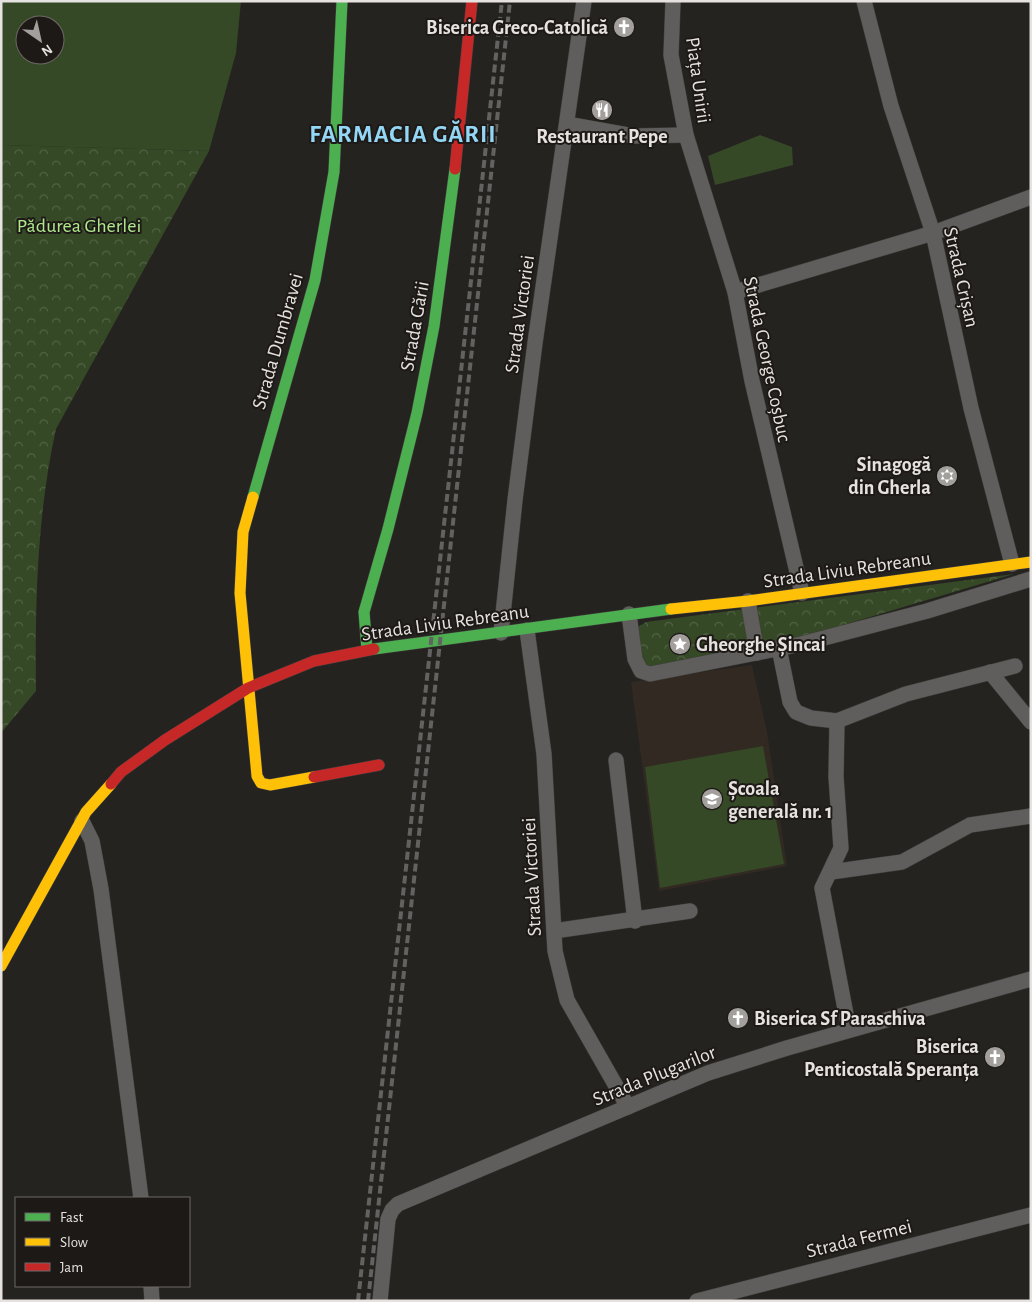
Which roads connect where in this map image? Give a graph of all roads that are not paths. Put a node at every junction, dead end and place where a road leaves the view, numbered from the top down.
1 (342, 1) edge
2 (472, 1) edge
3 (584, 1) edge
4 (673, 1) edge
5 (864, 1) edge
6 (568, 124) junction
7 (686, 135) junction
8 (1031, 197) edge
9 (933, 233) junction
10 (735, 292) junction
11 (1031, 562) edge
12 (1012, 564) junction
13 (1031, 579) edge
14 (802, 593) junction
15 (748, 601) junction
16 (629, 614) junction
17 (527, 630) junction
18 (501, 632) junction
19 (779, 648) junction
20 (368, 650) junction
21 (757, 653) junction
22 (1015, 666) dead end
23 (990, 672) junction
24 (248, 688) junction
25 (837, 721) junction
26 (1031, 722) edge
27 (616, 760) dead end
28 (379, 765) dead end
29 (1031, 816) edge
30 (82, 821) junction
31 (831, 872) junction
32 (690, 911) dead end
33 (635, 921) junction
34 (554, 931) junction
35 (1, 966) edge
36 (1031, 979) edge
37 (848, 1030) junction
38 (628, 1107) junction
39 (141, 1197) edge
40 (1031, 1215) edge
41 (151, 1287) edge
42 (152, 1301) edge
43 (380, 1301) edge
44 (697, 1301) edge

1 - 24 street, Strada Dumbravei
2 - 20 street, Strada Gării
3 - 6 street, Strada Victoriei
4 - 7 street, Piața Unirii
5 - 9 street, Strada Crișan
6 - 7 street, Piața Unirii
6 - 18 street, Strada Victoriei
7 - 10 street, Strada George Coșbuc
8 - 9 street
9 - 10 street
9 - 12 street, Strada Crișan
10 - 14 street, Strada George Coșbuc
11 - 12 street, Strada Liviu Rebreanu
12 - 14 street, Strada Liviu Rebreanu
13 - 19 street
14 - 15 street, Strada Liviu Rebreanu
15 - 16 street, Strada Liviu Rebreanu
15 - 21 street
16 - 17 street, Strada Liviu Rebreanu
16 - 21 street
17 - 18 street, Strada Liviu Rebreanu
17 - 34 street, Strada Victoriei
18 - 20 street, Strada Liviu Rebreanu
19 - 21 street
19 - 25 street
20 - 24 street, Strada Liviu Rebreanu
22 - 23 street
23 - 25 street
23 - 26 street
24 - 28 street, Strada Dumbravei
24 - 30 street, Strada Liviu Rebreanu
25 - 31 street
27 - 33 street
29 - 31 street
30 - 35 street, Strada Liviu Rebreanu
30 - 39 street
31 - 37 street
32 - 33 street
33 - 34 street
34 - 38 street, Strada Victoriei
36 - 37 street, Strada Plugarilor
37 - 38 street, Strada Plugarilor
38 - 43 street, Strada Plugarilor
40 - 44 street, Strada Fermei
41 - 42 street

